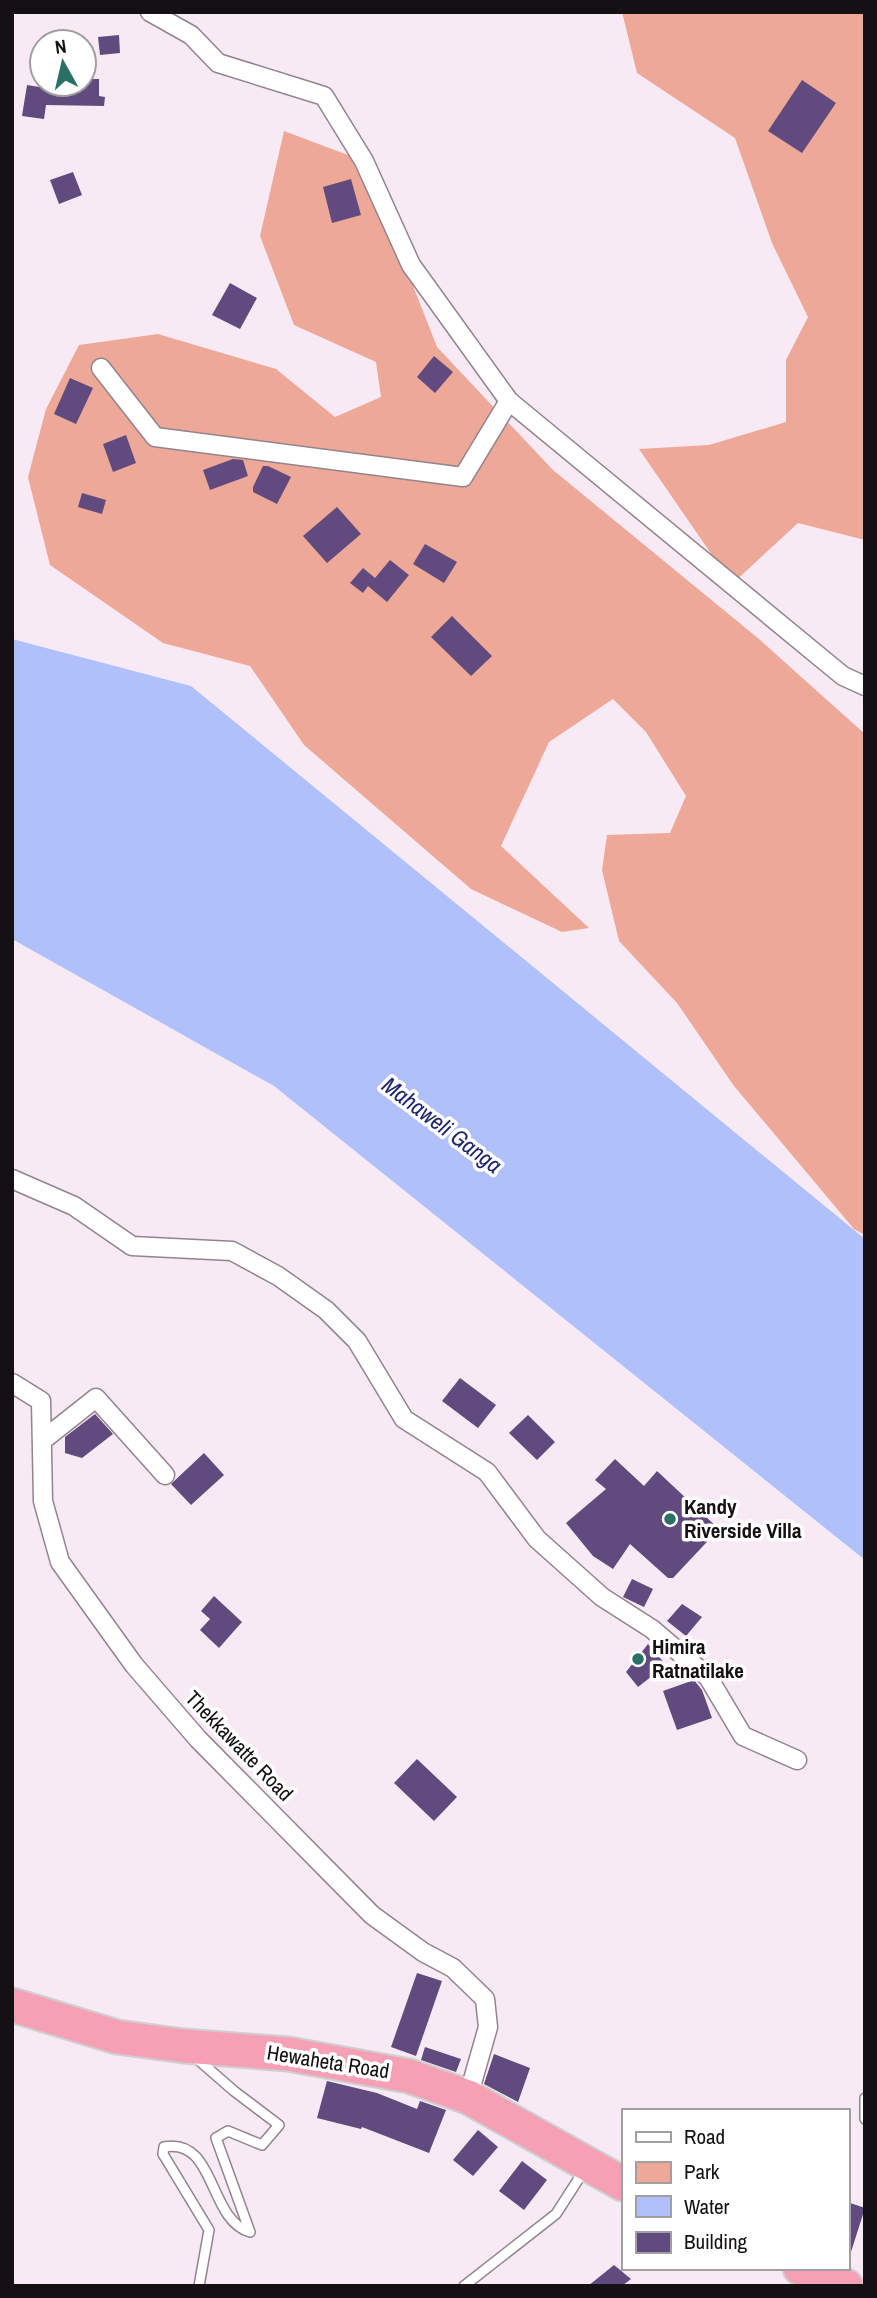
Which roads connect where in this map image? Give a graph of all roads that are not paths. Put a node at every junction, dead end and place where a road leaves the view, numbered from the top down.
1 (150, 12) edge
2 (101, 368) dead end
3 (509, 401) junction
4 (843, 676) junction
5 (865, 686) edge
6 (865, 696) edge
7 (12, 1179) edge
8 (12, 1383) edge
9 (43, 1440) junction
10 (165, 1475) dead end
11 (797, 1760) dead end
12 (12, 2005) edge
13 (184, 2046) junction
14 (468, 2096) junction
15 (865, 2098) edge
16 (865, 2119) edge
17 (588, 2164) junction
18 (622, 2183) edge
19 (199, 2286) edge
20 (464, 2286) edge

1 - 3 street
2 - 3 street
3 - 4 street
4 - 5 street
4 - 6 street
7 - 11 street
8 - 9 street, Thekkawatte Road
9 - 10 street
9 - 14 street, Thekkawatte Road
12 - 13 highway, Hewaheta Road
13 - 14 highway, Hewaheta Road
13 - 19 lane
14 - 17 highway, Hewaheta Road
15 - 16 lane
17 - 18 highway, Hewaheta Road
17 - 20 lane

